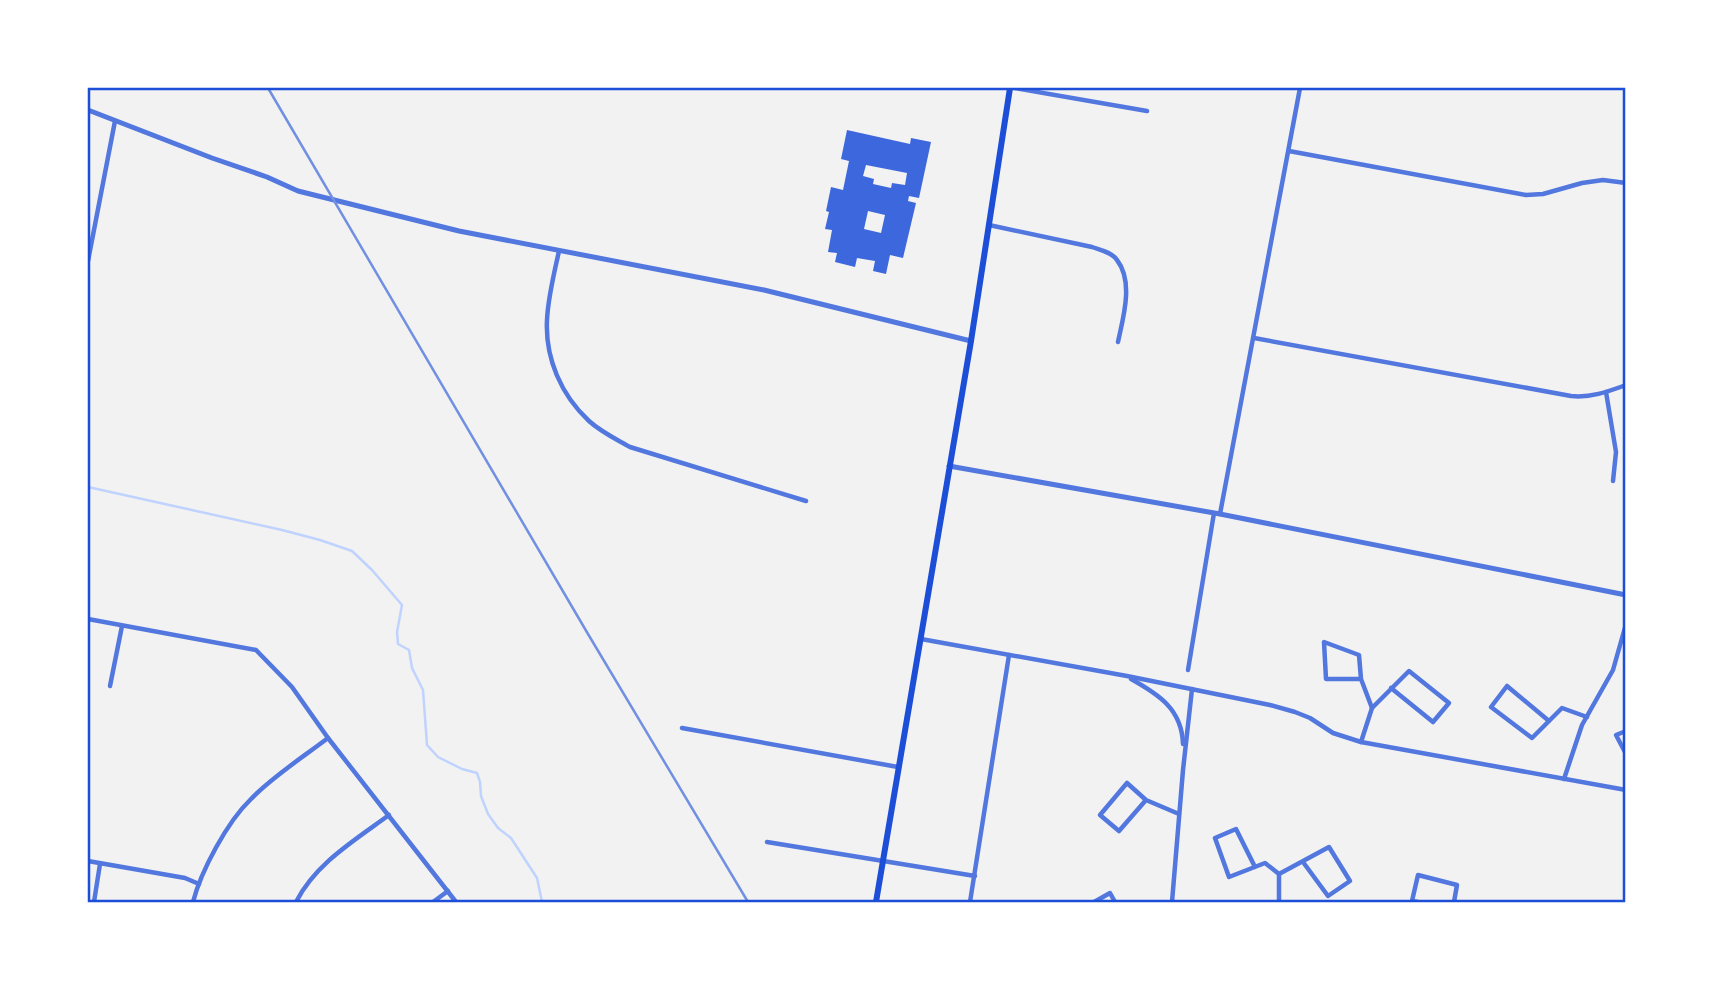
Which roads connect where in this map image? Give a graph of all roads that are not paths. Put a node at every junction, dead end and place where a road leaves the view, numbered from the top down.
1 (1012, 88) edge
2 (1300, 88) edge
3 (88, 110) edge
4 (1147, 111) dead end
5 (116, 120) junction
6 (1289, 152) junction
7 (1626, 183) edge
8 (988, 225) junction
9 (559, 251) junction
10 (88, 261) edge
11 (1254, 338) junction
12 (971, 341) junction
13 (1118, 342) dead end
14 (1626, 385) edge
15 (1606, 392) junction
16 (949, 466) junction
17 (1613, 481) dead end
18 (806, 501) dead end
19 (1217, 514) junction
20 (1626, 595) edge
21 (88, 619) edge
22 (1626, 624) edge
23 (122, 626) junction
24 (920, 638) junction
25 (1009, 654) junction
26 (1188, 670) dead end
27 (1127, 676) junction
28 (1361, 679) junction
29 (110, 686) dead end
30 (1391, 688) junction
31 (1192, 689) junction
32 (1372, 708) junction
33 (1587, 717) junction
34 (1549, 721) junction
35 (682, 728) dead end
36 (1626, 731) edge
37 (328, 738) junction
38 (1361, 742) junction
39 (1626, 754) edge
40 (899, 767) junction
41 (1183, 770) junction
42 (1564, 779) junction
43 (1626, 790) edge
44 (1146, 800) junction
45 (1179, 814) junction
46 (389, 815) junction
47 (767, 842) dead end
48 (88, 861) edge
49 (883, 861) junction
50 (1303, 862) junction
51 (100, 864) junction
52 (1255, 867) junction
53 (1279, 874) junction
54 (975, 876) junction
55 (198, 884) junction
56 (448, 891) junction
57 (94, 902) edge
58 (193, 902) edge
59 (296, 902) edge
60 (433, 902) edge
61 (456, 902) edge
62 (876, 902) edge
63 (970, 902) edge
64 (1094, 902) edge
65 (1115, 902) edge
66 (1172, 902) edge
67 (1279, 902) edge
68 (1418, 902) edge
69 (1454, 902) edge

1 - 4 street
1 - 8 main road
2 - 6 street
3 - 5 street
5 - 9 street
5 - 10 street
6 - 7 street
6 - 11 street
8 - 12 main road
8 - 13 street
9 - 12 street
9 - 18 street
11 - 15 street
11 - 19 street
12 - 16 main road
14 - 15 street
15 - 17 street
16 - 19 street
16 - 24 main road
19 - 20 street
19 - 26 street
21 - 23 street
22 - 33 street
23 - 29 street
23 - 37 street
24 - 25 street
24 - 40 main road
25 - 27 street
25 - 54 street
27 - 31 street
27 - 41 street
28 - 28 street
28 - 32 street
30 - 30 street
30 - 32 street
31 - 38 street
31 - 41 street
32 - 38 street
33 - 34 street
33 - 42 street
34 - 34 street
35 - 40 street
36 - 39 street
37 - 46 street
37 - 55 street
38 - 42 street
40 - 49 main road
41 - 45 street
42 - 43 street
44 - 44 street
44 - 45 street
45 - 66 street
46 - 56 street
46 - 59 street
47 - 49 street
48 - 51 street
49 - 54 street
49 - 62 main road
50 - 50 street
50 - 53 street
51 - 55 street
51 - 57 street
52 - 52 street
52 - 53 street
53 - 67 street
54 - 63 street
55 - 58 street
56 - 60 street
56 - 61 street
64 - 65 street
68 - 69 street

